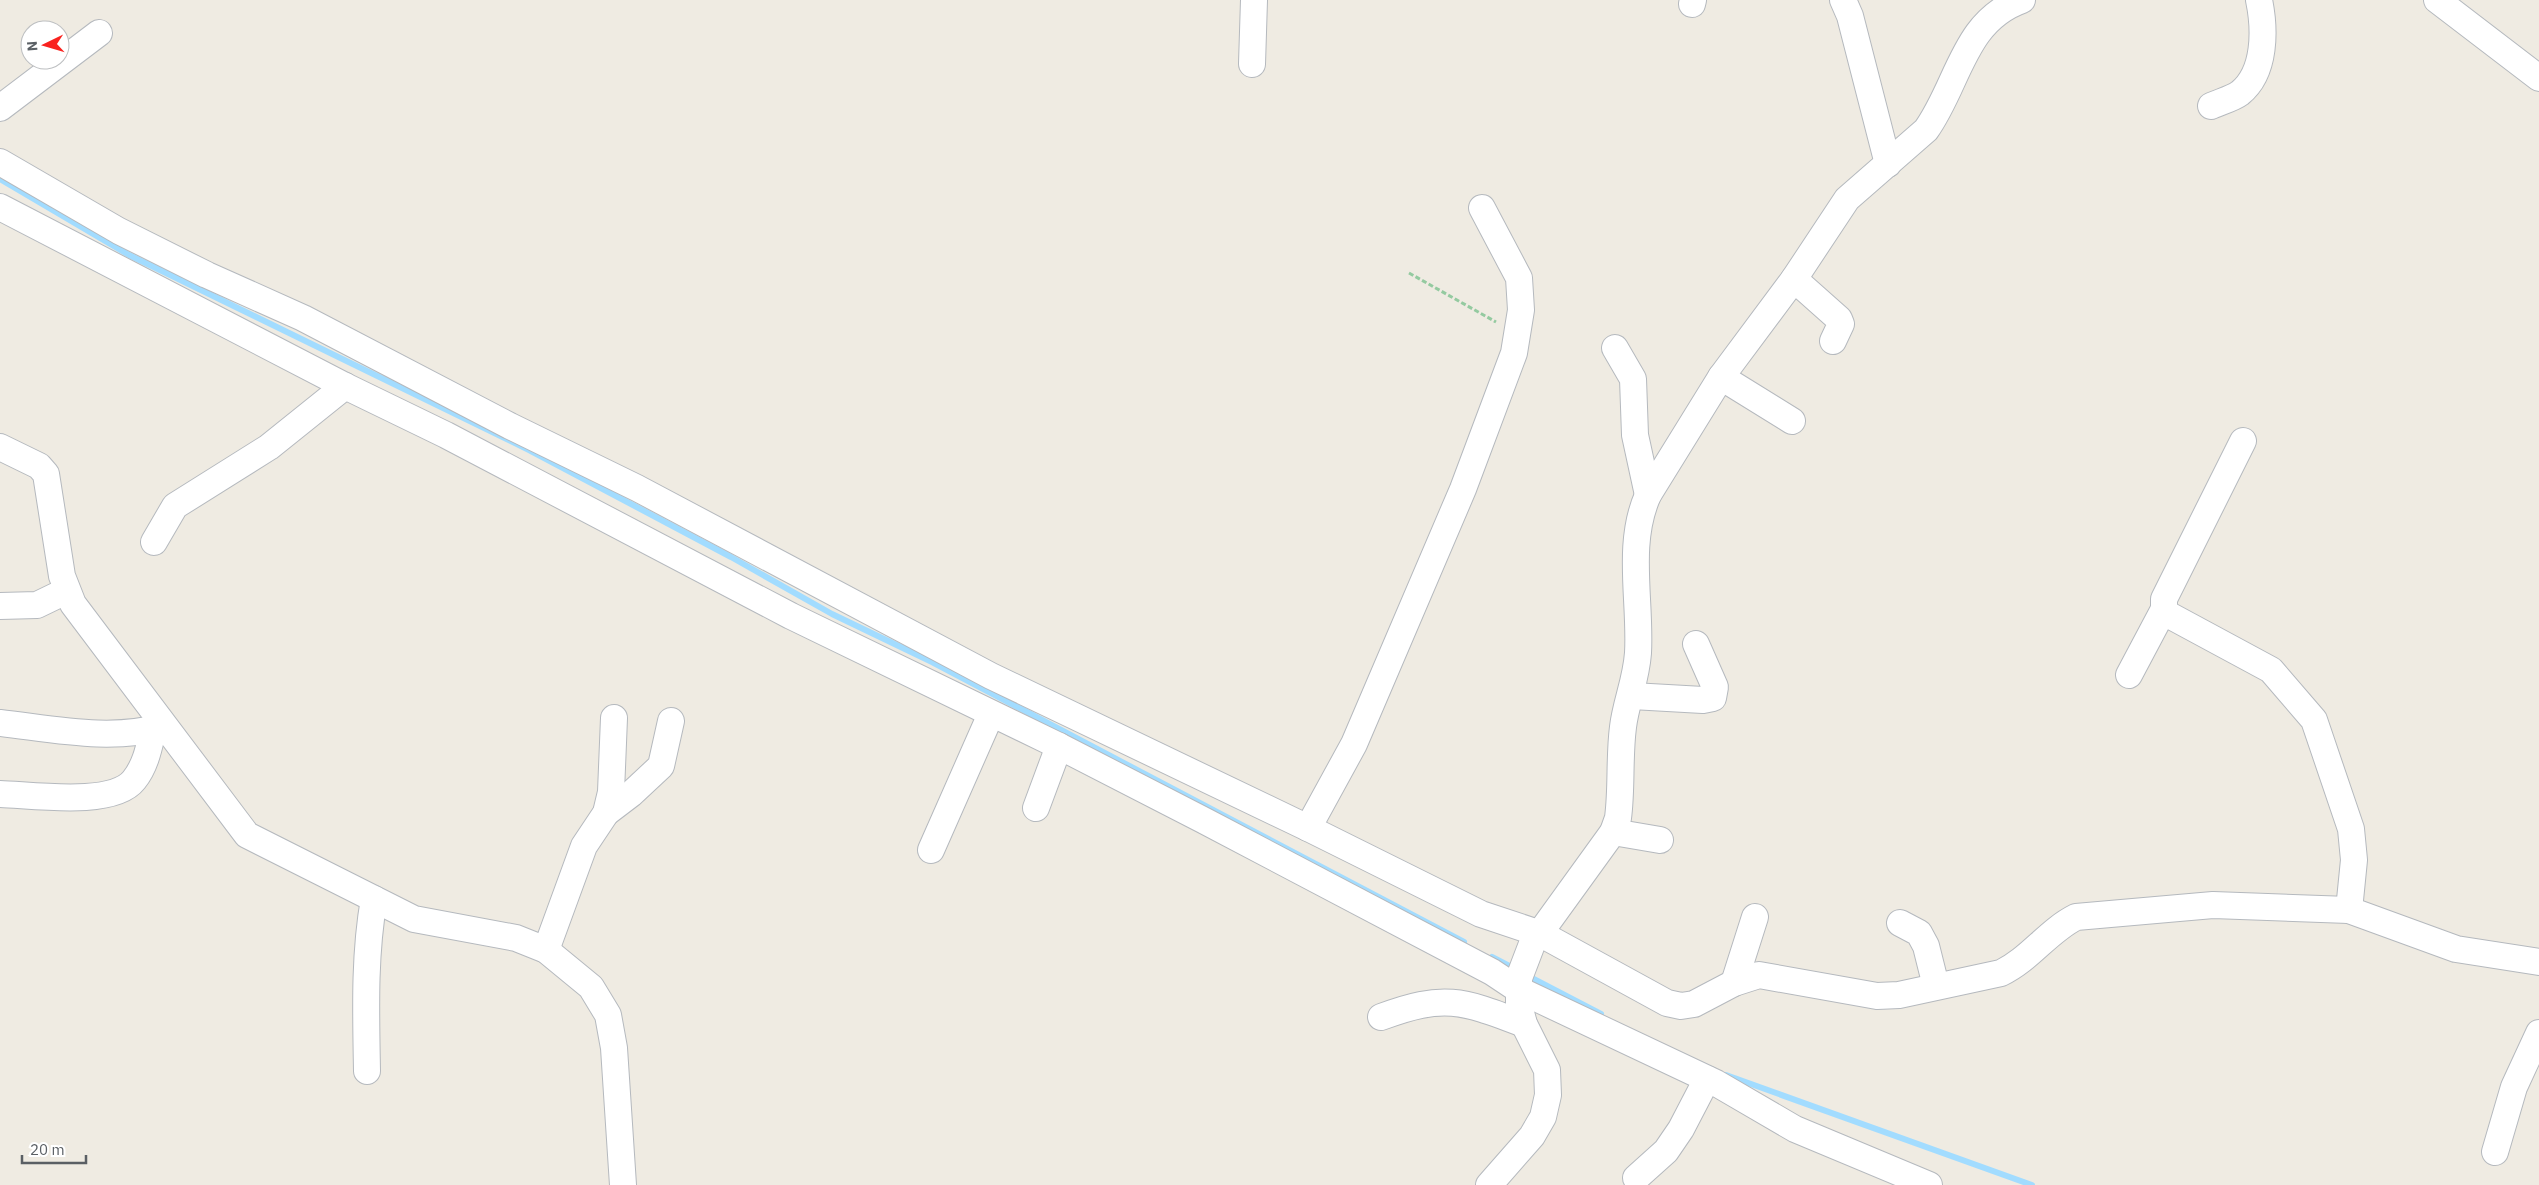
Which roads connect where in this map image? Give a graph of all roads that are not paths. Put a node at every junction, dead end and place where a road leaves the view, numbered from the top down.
1 (1254, 0) edge
2 (1843, 0) edge
3 (2260, 0) edge
4 (2438, 0) edge
5 (2009, 2) edge
6 (100, 32) dead end
7 (1252, 64) dead end
8 (2539, 78) edge
9 (2211, 106) dead end
10 (0, 108) edge
11 (0, 162) edge
12 (1888, 164) junction
13 (0, 207) edge
14 (1482, 208) dead end
15 (1794, 279) junction
16 (1833, 341) dead end
17 (1615, 348) dead end
18 (379, 357) junction
19 (1721, 378) junction
20 (348, 388) junction
21 (1792, 422) dead end
22 (2243, 441) dead end
23 (0, 447) edge
24 (1648, 495) junction
25 (154, 542) dead end
26 (66, 591) junction
27 (0, 606) edge
28 (2164, 609) junction
29 (1696, 644) dead end
30 (2128, 675) dead end
31 (1632, 696) junction
32 (991, 714) junction
33 (614, 718) dead end
34 (671, 721) dead end
35 (0, 723) edge
36 (159, 728) junction
37 (1059, 746) junction
38 (0, 794) edge
39 (1036, 808) dead end
40 (606, 813) junction
41 (1308, 828) junction
42 (1613, 832) junction
43 (1660, 840) dead end
44 (931, 850) dead end
45 (374, 899) junction
46 (2349, 910) junction
47 (1755, 917) dead end
48 (1900, 923) dead end
49 (1537, 939) junction
50 (546, 950) junction
51 (2539, 962) edge
52 (1734, 983) junction
53 (1519, 984) junction
54 (1936, 986) junction
55 (1381, 1017) dead end
56 (1524, 1024) junction
57 (2539, 1033) edge
58 (367, 1071) dead end
59 (1719, 1085) junction
60 (2495, 1152) dead end
61 (1636, 1178) dead end
62 (623, 1185) edge
63 (1489, 1185) edge
64 (1929, 1185) edge

1 - 7 street
2 - 12 street
3 - 9 street
4 - 8 street
5 - 12 street
6 - 10 street
11 - 18 street
12 - 15 street
13 - 20 street
14 - 41 street
15 - 16 street
15 - 19 street
17 - 24 street
18 - 20 street
18 - 41 street
19 - 21 street
19 - 24 street
20 - 25 street
20 - 32 street
22 - 28 street
23 - 26 street
24 - 31 street
26 - 27 street
26 - 36 street
28 - 30 street
28 - 46 street
29 - 31 street
31 - 42 street
32 - 37 street
32 - 44 street
33 - 40 street
34 - 40 street
35 - 36 street
36 - 38 street
36 - 45 street
37 - 39 street
37 - 53 street
40 - 50 street
41 - 49 street
42 - 43 street
42 - 49 street
45 - 50 street
45 - 58 street
46 - 51 street
46 - 54 street
47 - 52 street
48 - 54 street
49 - 52 street
49 - 53 street
50 - 62 street
52 - 54 street
53 - 56 street
53 - 59 street
55 - 56 street
56 - 63 street
57 - 60 street
59 - 61 street
59 - 64 street

